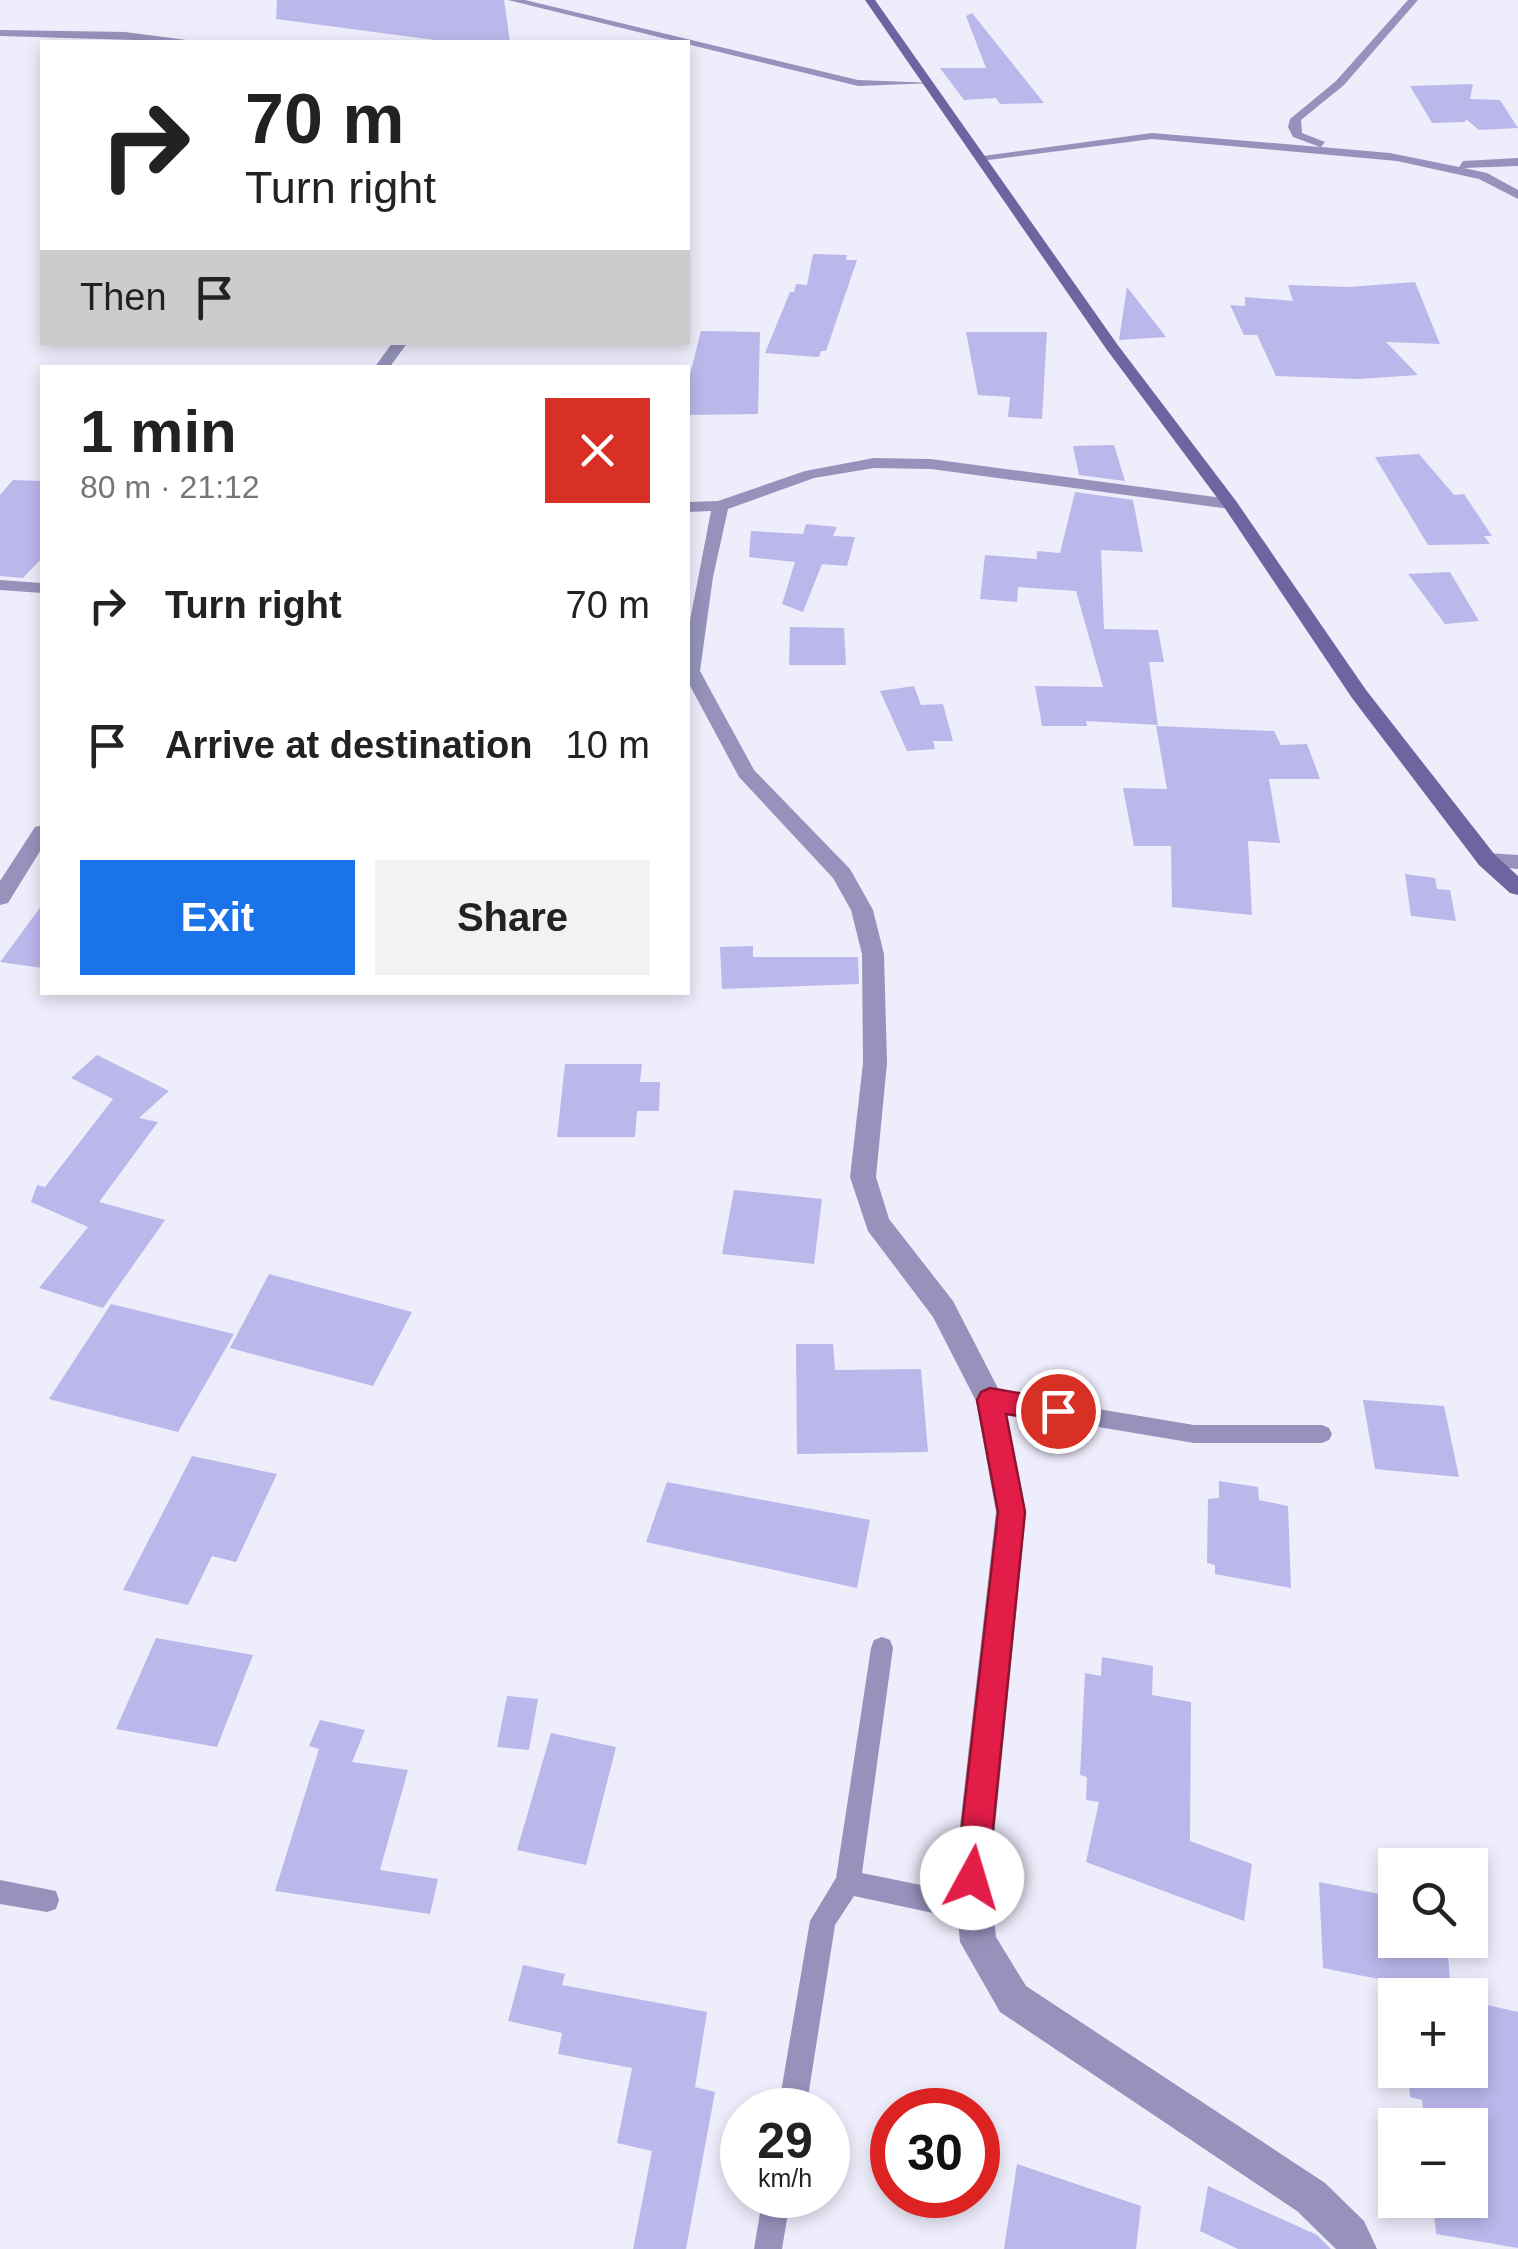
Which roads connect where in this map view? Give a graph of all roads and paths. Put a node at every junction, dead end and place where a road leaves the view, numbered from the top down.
1 (514, 0) edge
2 (870, 0) edge
3 (1414, 0) edge
4 (0, 33) edge
5 (176, 40) edge
6 (679, 40) edge
7 (690, 43) edge
8 (930, 83) junction
9 (1302, 144) junction
10 (981, 157) junction
11 (1518, 162) edge
12 (1450, 166) junction
13 (1518, 195) edge
14 (399, 345) edge
15 (383, 365) edge
16 (1230, 504) junction
17 (720, 506) junction
18 (690, 508) edge
19 (0, 585) edge
20 (40, 588) edge
21 (40, 835) edge
22 (1487, 860) junction
23 (1518, 862) edge
24 (1518, 888) edge
25 (0, 898) edge
26 (990, 1400) junction
27 (1322, 1434) dead end
28 (882, 1648) dead end
29 (848, 1882) junction
30 (0, 1892) edge
31 (47, 1900) dead end
32 (975, 1908) junction
33 (796, 2088) edge
34 (773, 2218) edge
35 (768, 2249) edge
36 (1357, 2249) edge

1 - 6 street
2 - 8 street
3 - 9 street
4 - 5 street
7 - 8 street
8 - 10 street
9 - 10 street
9 - 12 street
10 - 16 street
11 - 12 street
12 - 13 street
14 - 15 street
16 - 17 street
16 - 22 street
17 - 18 street
17 - 26 street
19 - 20 street
21 - 25 street
22 - 23 street
22 - 24 street
26 - 27 lane
26 - 32 street
28 - 29 lane
29 - 32 lane
29 - 33 lane
30 - 31 lane
32 - 36 street
34 - 35 lane

